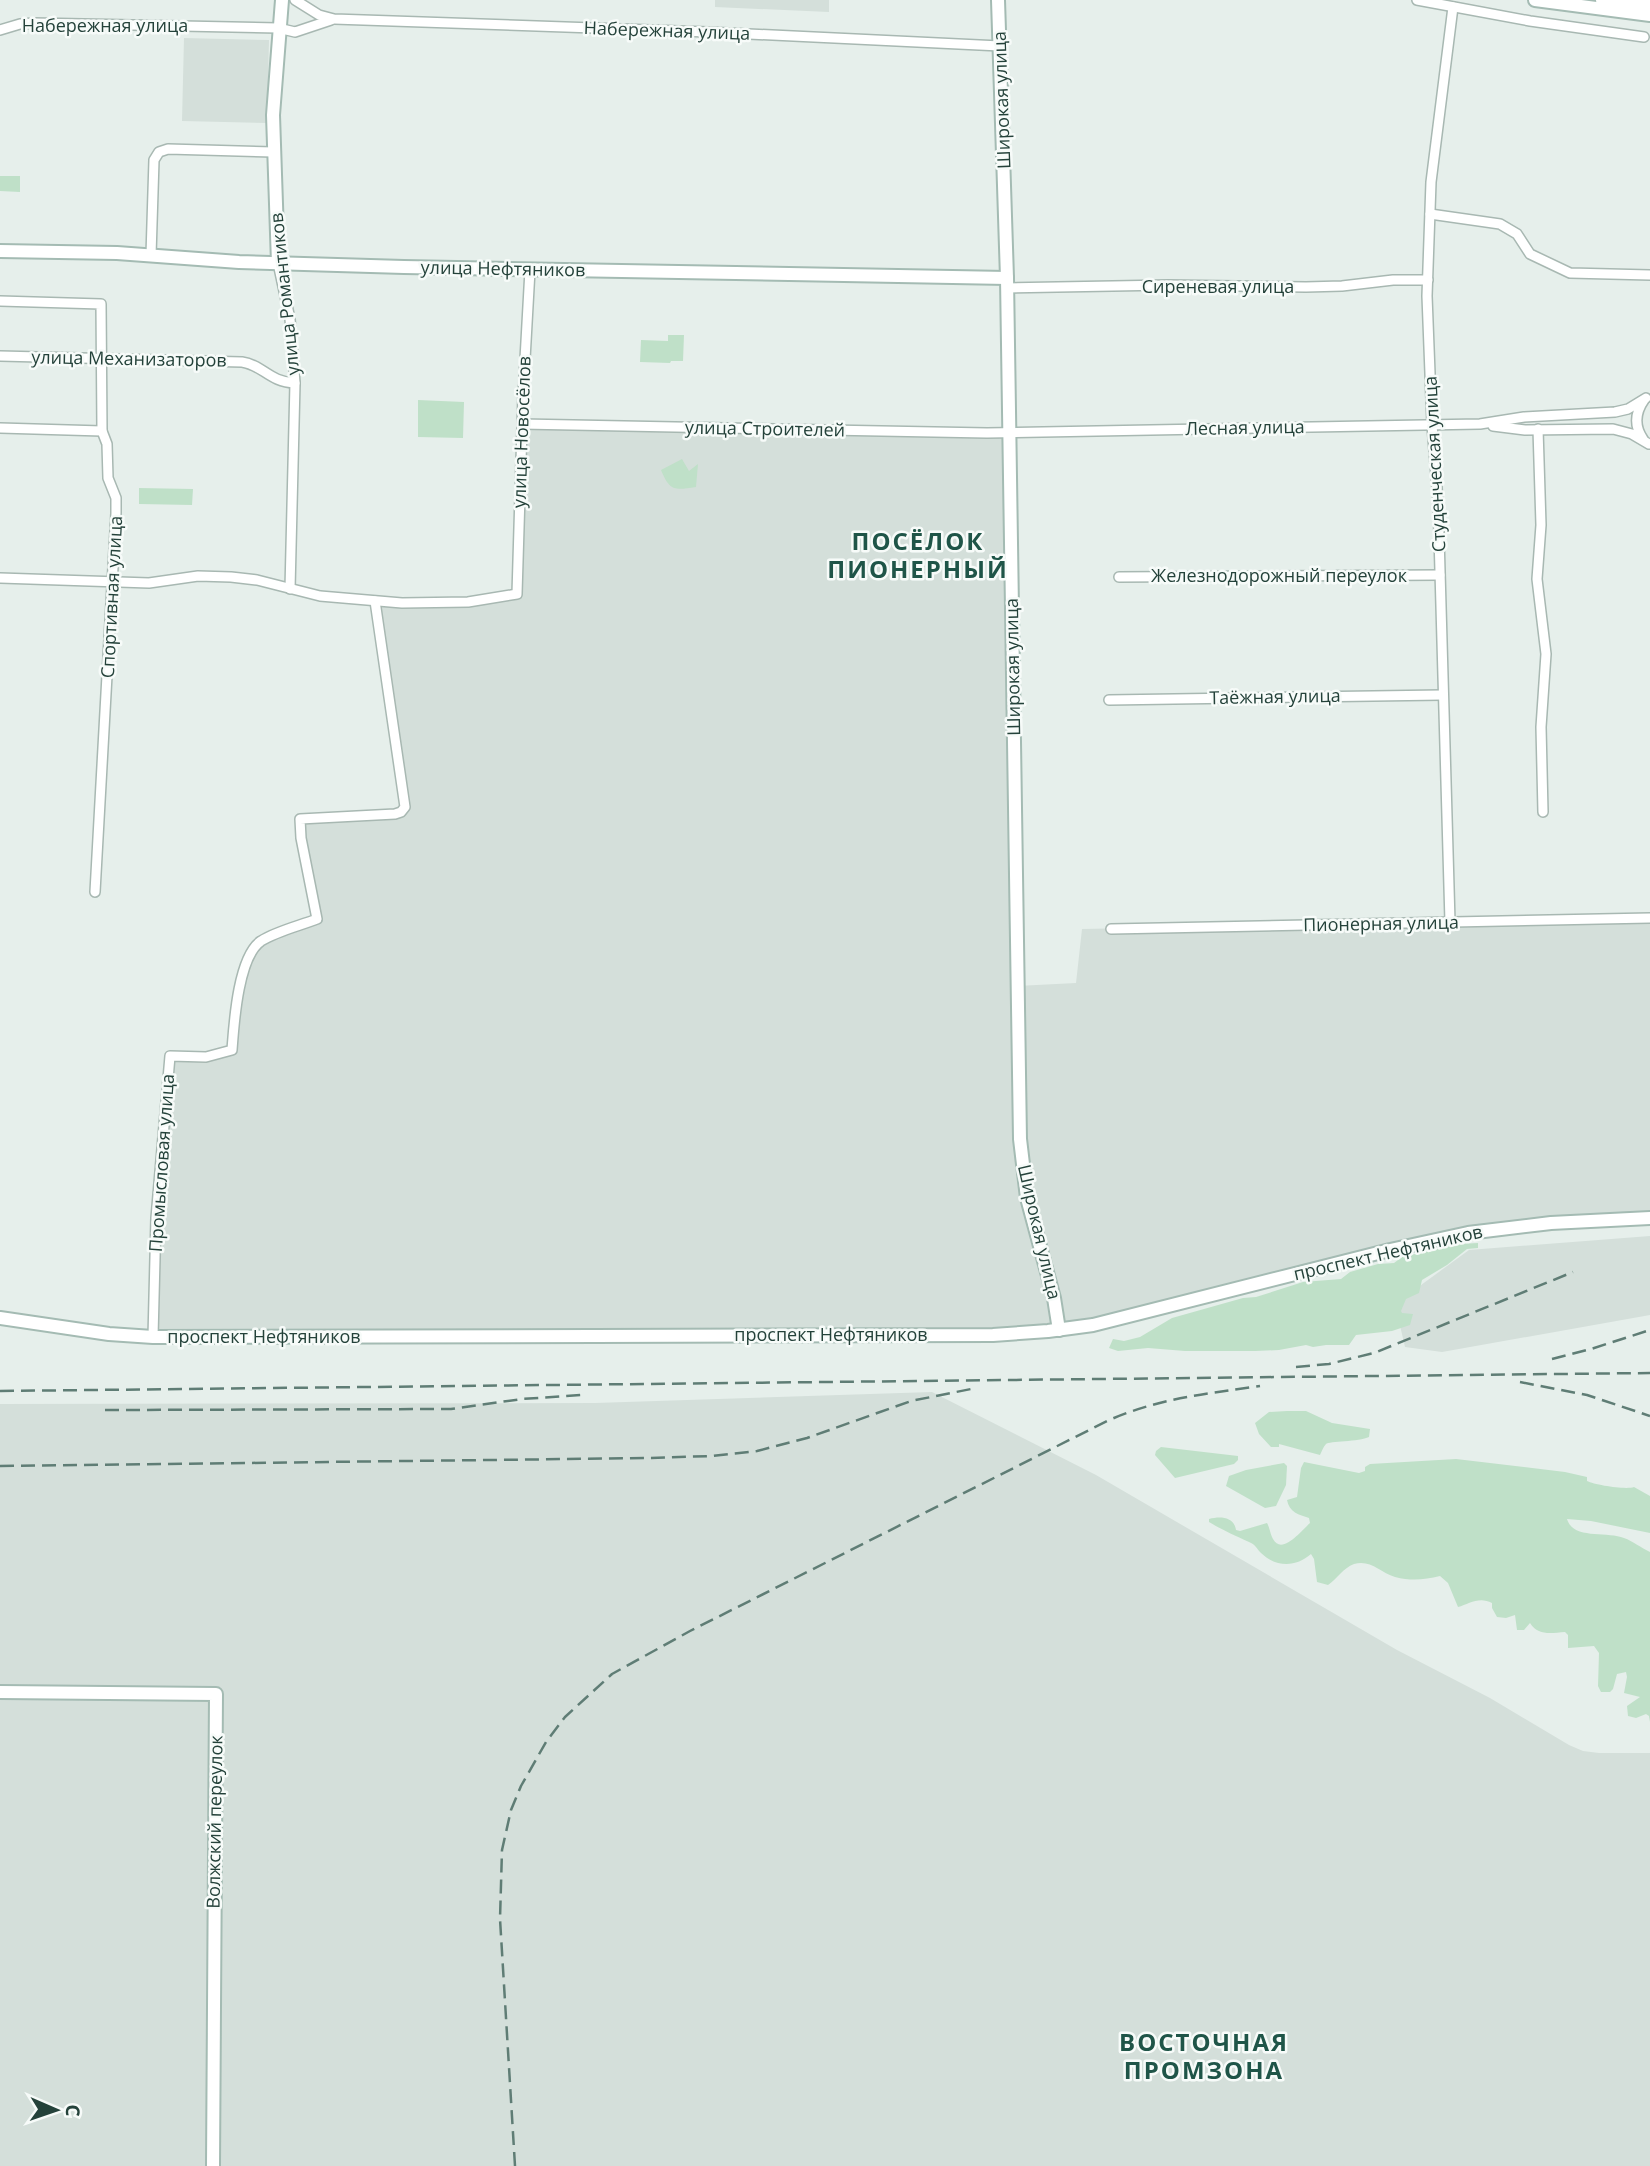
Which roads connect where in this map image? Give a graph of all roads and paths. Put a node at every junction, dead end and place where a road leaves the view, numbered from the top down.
1 (282, 0) edge
2 (295, 0) edge
3 (998, 0) edge
4 (1417, 0) edge
5 (1535, 0) edge
6 (1602, 0) edge
7 (1650, 6) edge
8 (1453, 7) junction
9 (1650, 15) edge
10 (334, 19) junction
11 (278, 28) junction
12 (0, 30) edge
13 (1644, 37) dead end
14 (1000, 46) junction
15 (273, 152) junction
16 (1430, 214) junction
17 (0, 251) edge
18 (151, 255) junction
19 (278, 263) junction
20 (530, 270) junction
21 (1650, 275) edge
22 (1428, 280) junction
23 (1007, 283) junction
24 (0, 301) edge
25 (0, 356) edge
26 (101, 359) junction
27 (295, 383) junction
28 (1649, 396) edge
29 (522, 424) junction
30 (1480, 424) junction
31 (1432, 425) junction
32 (0, 428) edge
33 (1538, 429) junction
34 (102, 430) junction
35 (1009, 433) junction
36 (1650, 444) edge
37 (1440, 575) junction
38 (1119, 577) dead end
39 (0, 578) edge
40 (114, 582) junction
41 (290, 589) junction
42 (375, 601) junction
43 (1442, 695) junction
44 (1109, 700) dead end
45 (1543, 812) dead end
46 (95, 892) dead end
47 (1650, 918) edge
48 (1450, 922) junction
49 (1111, 929) dead end
50 (1650, 1218) edge
51 (0, 1318) edge
52 (1059, 1330) junction
53 (153, 1337) junction
54 (0, 1692) edge
55 (213, 2166) edge

1 - 11 street, улица Романтиков
2 - 10 street, Набережная улица
3 - 14 street, Широкая улица
4 - 8 street
5 - 9 street
6 - 7 street
8 - 13 street
8 - 16 street, Студенческая улица
10 - 11 street, Набережная улица
10 - 14 street, Набережная улица
11 - 12 street, Набережная улица
11 - 15 street, улица Романтиков
14 - 23 street, Широкая улица
15 - 18 street
15 - 19 street, улица Романтиков
16 - 21 street
16 - 22 street, Студенческая улица
17 - 18 street, улица Нефтяников
18 - 19 street, улица Нефтяников
19 - 20 street, улица Нефтяников
19 - 27 street, улица Романтиков
20 - 23 street, улица Нефтяников
20 - 29 street, улица Новосёлов
22 - 23 street, Сиреневая улица
22 - 31 street, Студенческая улица
23 - 35 street, Широкая улица
24 - 26 street, Спортивная улица
25 - 26 street, улица Механизаторов
26 - 27 street, улица Механизаторов
26 - 34 street, Спортивная улица
27 - 41 street, улица Романтиков
28 - 30 street, Лесная улица
28 - 36 street
29 - 35 street, улица Строителей
29 - 42 street, улица Новосёлов
30 - 31 street, Лесная улица
30 - 33 street, Лесная улица
31 - 35 street, Лесная улица
31 - 37 street, Студенческая улица
32 - 34 street
33 - 36 street, Лесная улица
33 - 45 street
34 - 40 street, Спортивная улица
35 - 52 street, Широкая улица
37 - 38 street, Железнодорожный переулок
37 - 43 street, Студенческая улица
39 - 40 street
40 - 41 street
40 - 46 street, Спортивная улица
41 - 42 street
42 - 53 street, Промысловая улица
43 - 44 street, Таёжная улица
43 - 48 street, Студенческая улица
47 - 48 street, Пионерная улица
48 - 49 street, Пионерная улица
50 - 52 street, проспект Нефтяников
51 - 53 street, проспект Нефтяников
52 - 53 street, проспект Нефтяников
54 - 55 street, Волжский переулок

